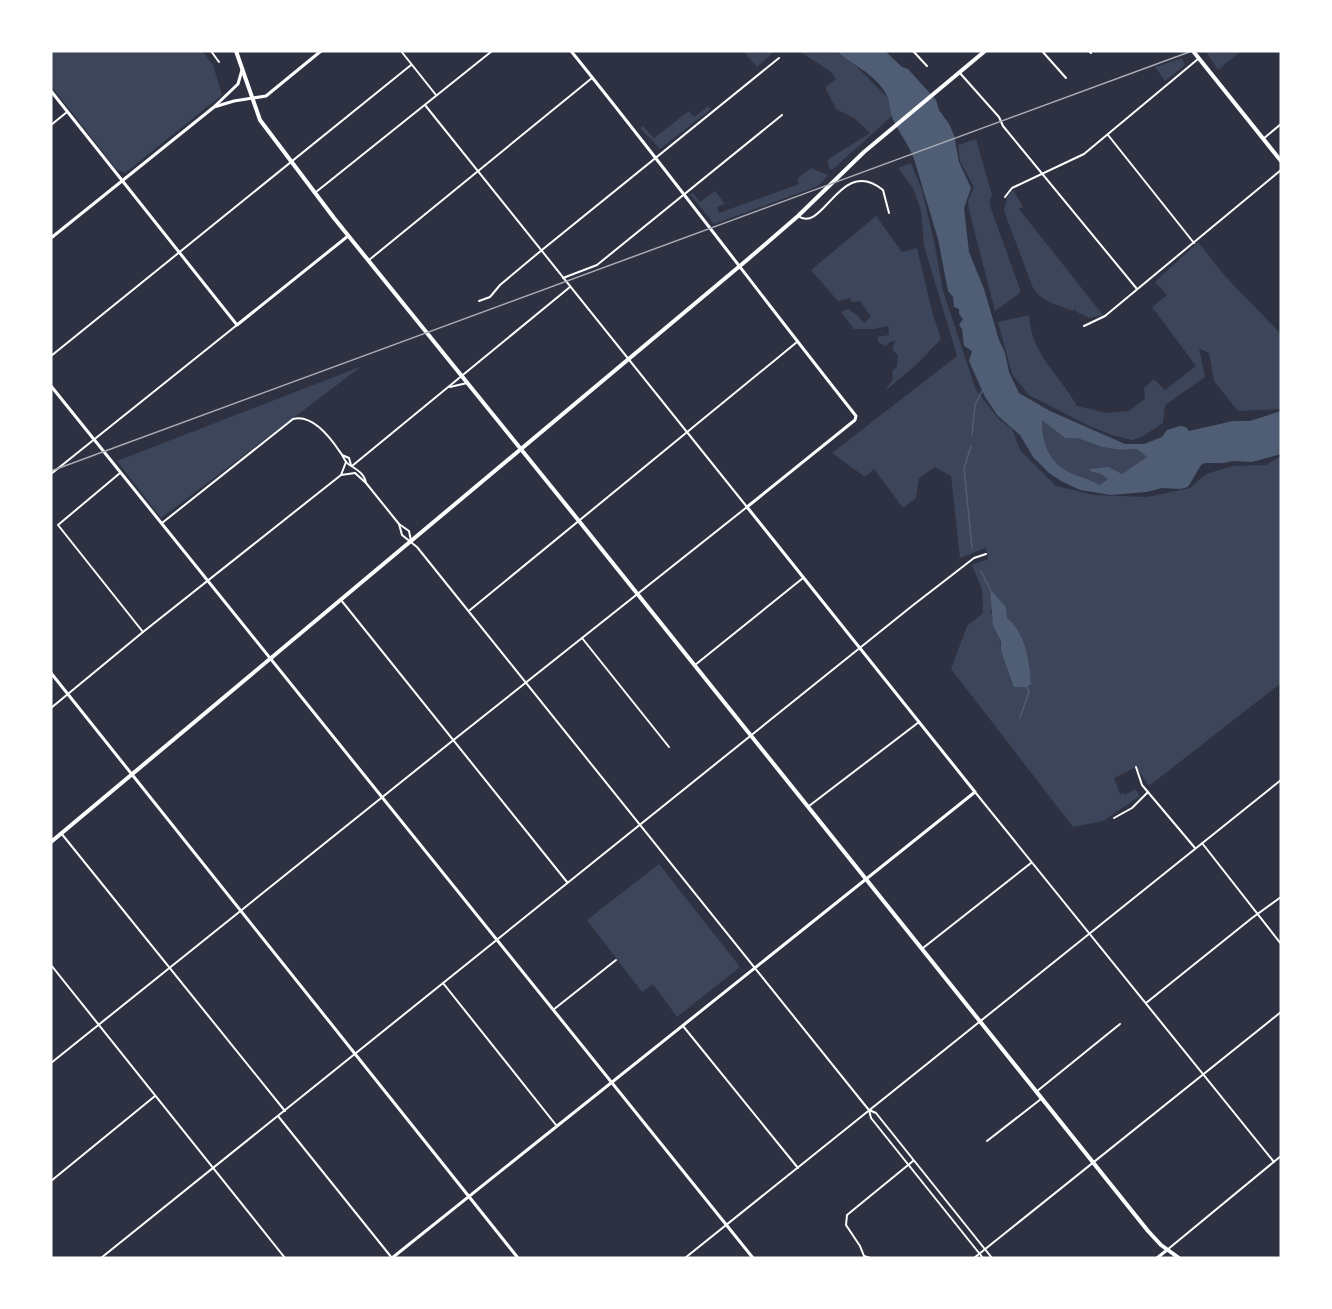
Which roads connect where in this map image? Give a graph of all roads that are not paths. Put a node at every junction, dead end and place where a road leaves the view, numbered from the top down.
1 (211, 51) edge
2 (236, 51) edge
3 (321, 51) edge
4 (400, 51) edge
5 (492, 51) edge
6 (571, 51) edge
7 (913, 51) edge
8 (985, 51) edge
9 (1042, 51) edge
10 (1193, 51) edge
11 (779, 58) dead end
12 (1198, 59) junction
13 (219, 62) dead end
14 (411, 65) junction
15 (927, 66) dead end
16 (242, 70) junction
17 (959, 72) junction
18 (592, 78) junction
19 (1066, 78) dead end
20 (51, 91) edge
21 (436, 95) junction
22 (251, 99) junction
23 (425, 105) junction
24 (214, 108) junction
25 (68, 112) junction
26 (782, 115) dead end
27 (1281, 124) edge
28 (51, 125) edge
29 (1108, 134) junction
30 (1263, 139) junction
31 (656, 159) junction
32 (1281, 161) edge
33 (292, 162) junction
34 (479, 170) junction
35 (1281, 170) edge
36 (1043, 174) junction
37 (122, 180) junction
38 (315, 194) junction
39 (684, 195) junction
40 (1005, 197) dead end
41 (889, 213) dead end
42 (798, 216) junction
43 (348, 236) junction
44 (51, 238) edge
45 (1194, 243) junction
46 (542, 251) junction
47 (181, 252) junction
48 (368, 261) junction
49 (739, 267) junction
50 (563, 278) junction
51 (570, 287) junction
52 (1137, 289) junction
53 (479, 301) dead end
54 (237, 325) junction
55 (1084, 326) dead end
56 (797, 342) junction
57 (51, 356) edge
58 (628, 359) junction
59 (461, 375) junction
60 (467, 383) junction
61 (51, 386) edge
62 (450, 387) junction
63 (688, 432) junction
64 (94, 439) junction
65 (520, 449) junction
66 (342, 454) junction
67 (346, 462) junction
68 (352, 465) junction
69 (355, 471) junction
70 (120, 473) junction
71 (51, 474) edge
72 (341, 476) junction
73 (747, 507) junction
74 (579, 521) junction
75 (162, 523) junction
76 (399, 524) junction
77 (411, 541) junction
78 (986, 554) dead end
79 (803, 578) junction
80 (208, 580) junction
81 (638, 594) junction
82 (341, 600) junction
83 (470, 611) junction
84 (142, 632) junction
85 (582, 638) junction
86 (860, 649) junction
87 (270, 659) junction
88 (695, 665) junction
89 (51, 674) edge
90 (526, 682) junction
91 (68, 695) junction
92 (51, 708) edge
93 (919, 722) junction
94 (749, 735) junction
95 (454, 739) junction
96 (669, 747) dead end
97 (1136, 767) dead end
98 (132, 774) junction
99 (1281, 780) edge
100 (975, 792) junction
101 (1148, 792) junction
102 (382, 798) junction
103 (808, 807) junction
104 (1114, 818) dead end
105 (640, 825) junction
106 (61, 833) junction
107 (51, 842) edge
108 (1202, 843) junction
109 (1195, 848) junction
110 (1031, 862) junction
111 (866, 879) junction
112 (567, 882) junction
113 (1281, 897) edge
114 (241, 910) junction
115 (1258, 915) junction
116 (1089, 933) junction
117 (497, 940) junction
118 (1281, 944) edge
119 (921, 949) junction
120 (616, 960) dead end
121 (51, 965) edge
122 (755, 967) junction
123 (170, 968) junction
124 (443, 983) junction
125 (1146, 1003) junction
126 (553, 1010) junction
127 (1281, 1012) edge
128 (979, 1022) junction
129 (1120, 1024) dead end
130 (98, 1025) junction
131 (682, 1025) junction
132 (355, 1053) junction
133 (51, 1063) edge
134 (1203, 1074) junction
135 (611, 1083) junction
136 (1036, 1092) junction
137 (155, 1096) junction
138 (1041, 1099) junction
139 (869, 1110) junction
140 (285, 1111) junction
141 (278, 1116) junction
142 (556, 1125) junction
143 (987, 1141) dead end
144 (1281, 1156) edge
145 (913, 1161) junction
146 (1274, 1162) junction
147 (1094, 1163) junction
148 (908, 1165) junction
149 (213, 1168) junction
150 (798, 1168) junction
151 (51, 1181) edge
152 (469, 1196) junction
153 (948, 1204) junction
154 (943, 1208) junction
155 (726, 1225) junction
156 (985, 1249) junction
157 (1167, 1250) junction
158 (398, 1254) junction
159 (980, 1254) junction
160 (863, 1257) edge
161 (101, 1258) edge
162 (285, 1258) edge
163 (392, 1258) edge
164 (401, 1258) edge
165 (518, 1258) edge
166 (685, 1258) edge
167 (753, 1258) edge
168 (870, 1258) edge
169 (974, 1258) edge
170 (983, 1258) edge
171 (992, 1258) edge
172 (1157, 1258) edge
173 (1179, 1258) edge

1 - 13 street
2 - 16 main road
3 - 22 street
4 - 14 street
5 - 21 street
6 - 18 street
7 - 15 street
8 - 17 main road
9 - 19 street
10 - 12 main road
11 - 31 street
12 - 29 street
12 - 30 main road
14 - 21 street
14 - 33 street
16 - 22 main road
16 - 24 street
17 - 36 street
17 - 42 main road
18 - 31 street
18 - 34 street
20 - 25 street
21 - 23 street
22 - 24 street
22 - 33 main road
23 - 34 street
23 - 38 street
24 - 37 street
25 - 28 street
25 - 37 street
26 - 39 street
27 - 30 street
29 - 36 street
29 - 45 street
30 - 32 main road
31 - 39 street
31 - 46 street
33 - 38 main road
33 - 47 street
34 - 46 street
34 - 48 street
35 - 45 street
36 - 40 street
36 - 52 street
37 - 44 street
37 - 47 street
38 - 43 main road
39 - 49 street
39 - 50 street
41 - 42 street
42 - 49 main road
43 - 48 main road
43 - 54 street
45 - 52 street
46 - 50 street
46 - 53 street
47 - 54 street
47 - 57 street
48 - 59 main road
49 - 56 street
49 - 58 main road
50 - 51 street
51 - 58 street
51 - 59 street
52 - 55 street
54 - 64 street
56 - 63 street
56 - 73 street
58 - 63 street
58 - 65 main road
59 - 60 main road
59 - 62 street
60 - 62 street
60 - 65 main road
61 - 64 street
62 - 68 street
63 - 73 street
63 - 74 street
64 - 70 street
64 - 71 street
65 - 74 main road
65 - 77 main road
66 - 67 street
66 - 68 street
66 - 75 street
67 - 68 street
67 - 72 street
68 - 69 street
69 - 72 street
69 - 76 street
70 - 75 street
70 - 84 street
72 - 80 street
73 - 79 street
73 - 81 street
74 - 81 main road
74 - 83 street
75 - 80 street
76 - 77 street
76 - 77 street
77 - 82 main road
77 - 83 street
78 - 86 street
79 - 86 street
79 - 88 street
80 - 84 street
80 - 87 street
81 - 85 street
81 - 88 main road
82 - 87 main road
82 - 95 street
83 - 90 street
84 - 91 street
85 - 90 street
85 - 96 street
86 - 93 street
86 - 94 street
87 - 98 main road
87 - 102 street
88 - 94 main road
89 - 91 street
90 - 95 street
90 - 105 street
91 - 92 street
91 - 98 street
93 - 100 street
93 - 103 street
94 - 103 main road
94 - 105 street
95 - 102 street
95 - 112 street
97 - 101 street
98 - 106 main road
98 - 114 street
99 - 108 street
100 - 110 street
100 - 111 street
101 - 104 street
101 - 109 street
102 - 114 street
102 - 117 street
103 - 111 main road
105 - 112 street
105 - 122 street
106 - 107 main road
106 - 123 street
108 - 109 street
108 - 115 street
109 - 116 street
110 - 116 street
110 - 119 street
111 - 119 main road
111 - 122 street
112 - 117 street
113 - 115 street
114 - 123 street
114 - 132 street
115 - 118 street
115 - 125 street
116 - 125 street
116 - 128 street
117 - 124 street
117 - 126 street
119 - 128 main road
120 - 126 street
121 - 130 street
122 - 131 street
122 - 139 street
123 - 130 street
123 - 140 street
124 - 132 street
124 - 142 street
125 - 134 street
126 - 135 street
127 - 134 street
128 - 136 main road
128 - 139 street
129 - 136 street
130 - 133 street
130 - 137 street
131 - 135 street
131 - 150 street
132 - 140 street
132 - 152 street
134 - 146 street
134 - 147 street
135 - 142 street
135 - 155 street
136 - 138 main road
137 - 149 street
137 - 151 street
138 - 143 street
138 - 147 main road
139 - 145 street
139 - 148 street
139 - 150 street
140 - 141 street
141 - 149 street
141 - 163 street
142 - 152 street
144 - 146 street
145 - 148 street
145 - 153 street
146 - 157 street
147 - 156 street
147 - 157 main road
148 - 154 street
148 - 160 street
149 - 161 street
149 - 162 street
150 - 155 street
152 - 158 street
152 - 165 street
153 - 154 street
153 - 156 street
154 - 159 street
155 - 166 street
155 - 167 street
156 - 159 street
156 - 171 street
157 - 172 street
157 - 173 main road
158 - 163 street
158 - 164 street
159 - 169 street
159 - 170 street
160 - 168 street

